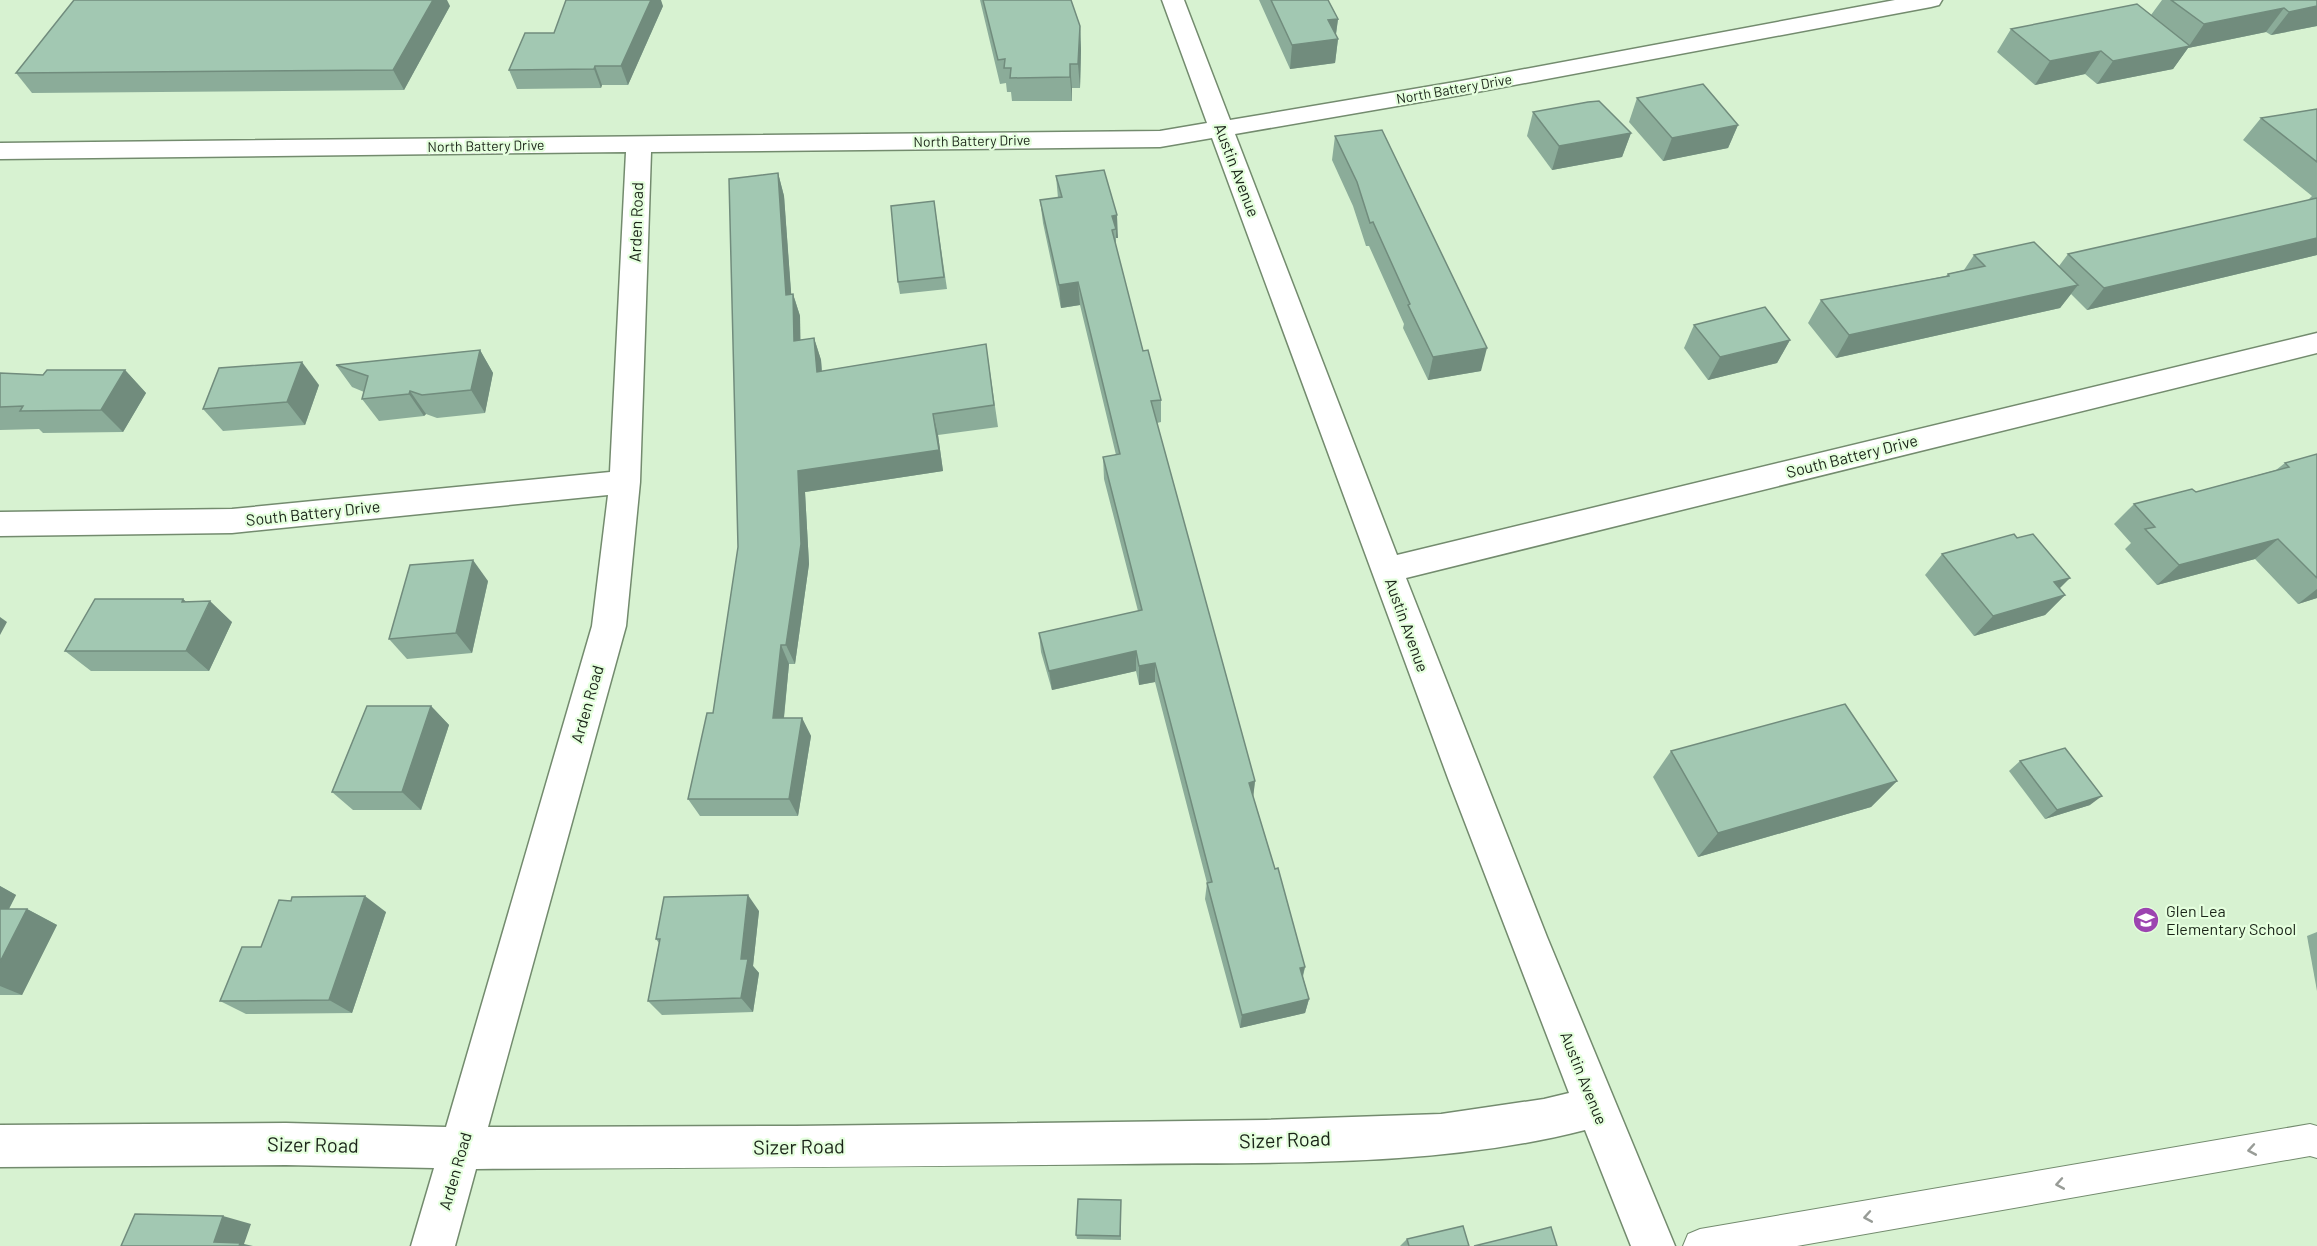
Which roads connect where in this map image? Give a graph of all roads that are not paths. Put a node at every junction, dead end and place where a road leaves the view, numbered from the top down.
1 (1173, 0) edge
2 (1931, 0) edge
3 (1221, 127) junction
4 (639, 144) junction
5 (0, 151) edge
6 (2317, 343) edge
7 (625, 482) junction
8 (0, 524) edge
9 (1387, 570) junction
10 (1595, 1107) junction
11 (2315, 1145) edge
12 (0, 1146) edge
13 (462, 1148) junction
14 (433, 1246) edge
15 (1653, 1246) edge
16 (1700, 1246) edge

1 - 3 street, Austin Avenue
2 - 3 street, North Battery Drive
3 - 4 street, North Battery Drive
3 - 9 street, Austin Avenue
4 - 5 street, North Battery Drive
4 - 7 street, Arden Road
6 - 9 street, South Battery Drive
7 - 8 street, South Battery Drive
7 - 13 street, Arden Road
9 - 10 street, Austin Avenue
10 - 13 street, Sizer Road
10 - 15 street, Austin Avenue
11 -> 16 lane
12 - 13 street, Sizer Road
13 - 14 street, Arden Road

